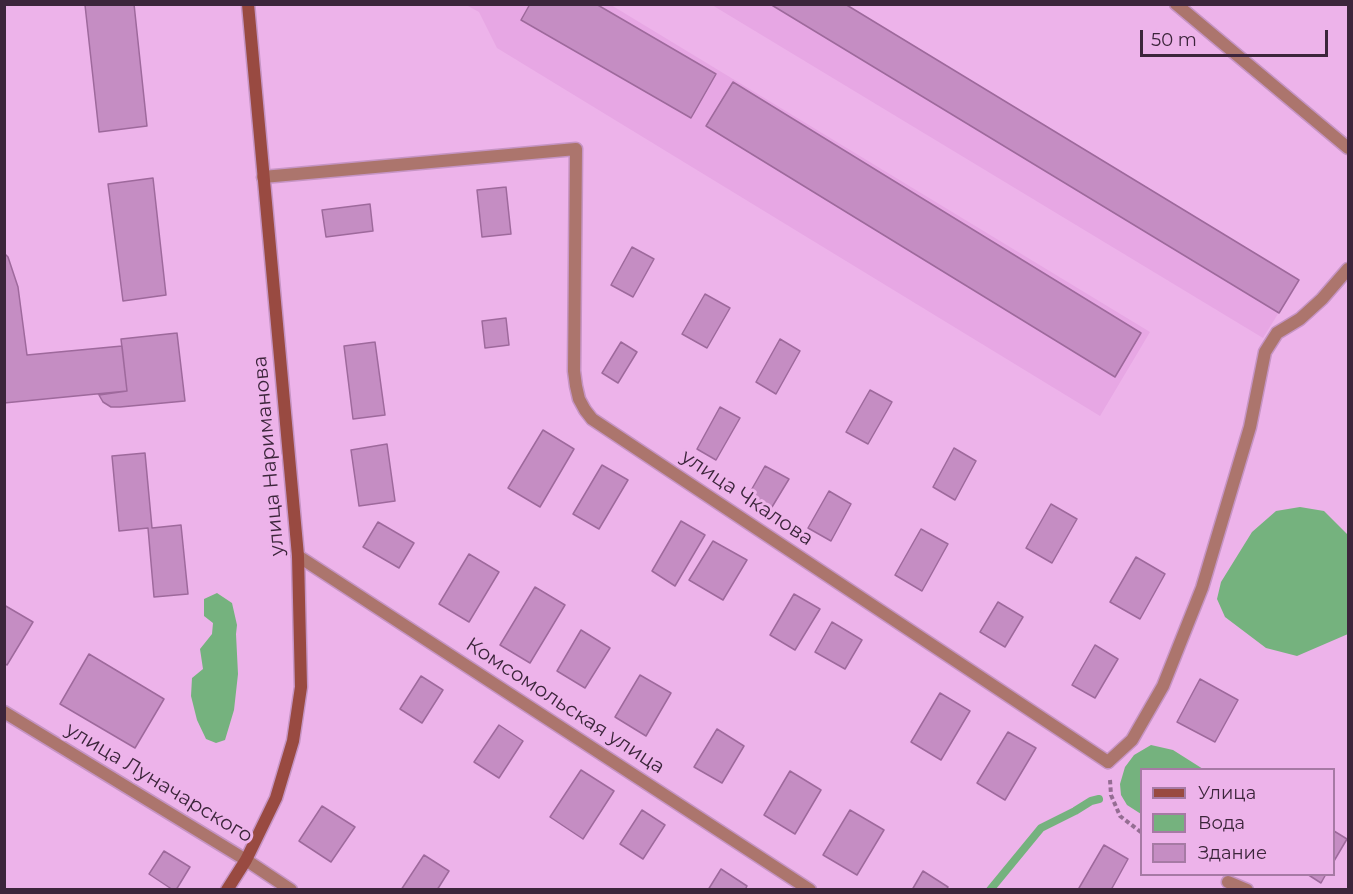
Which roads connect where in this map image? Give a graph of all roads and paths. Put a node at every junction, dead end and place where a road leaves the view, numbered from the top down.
1 (248, 4) edge
2 (1176, 4) edge
3 (1348, 148) edge
4 (263, 177) junction
5 (1348, 269) edge
6 (298, 556) junction
7 (4, 712) edge
8 (1108, 762) junction
9 (1140, 831) edge
10 (246, 860) junction
11 (1228, 882) dead end
12 (227, 890) edge
13 (291, 890) edge
14 (810, 890) edge
15 (1247, 890) edge

1 - 4 main road, улица Нариманова
2 - 3 street
4 - 6 main road, улица Нариманова
4 - 8 street, улица Чкалова
5 - 8 street
6 - 10 main road, улица Нариманова
6 - 14 street, Комсомольская улица
7 - 10 street, улица Луначарского
8 - 9 path
10 - 12 main road, улица Нариманова
10 - 13 street, улица Луначарского
11 - 15 street

